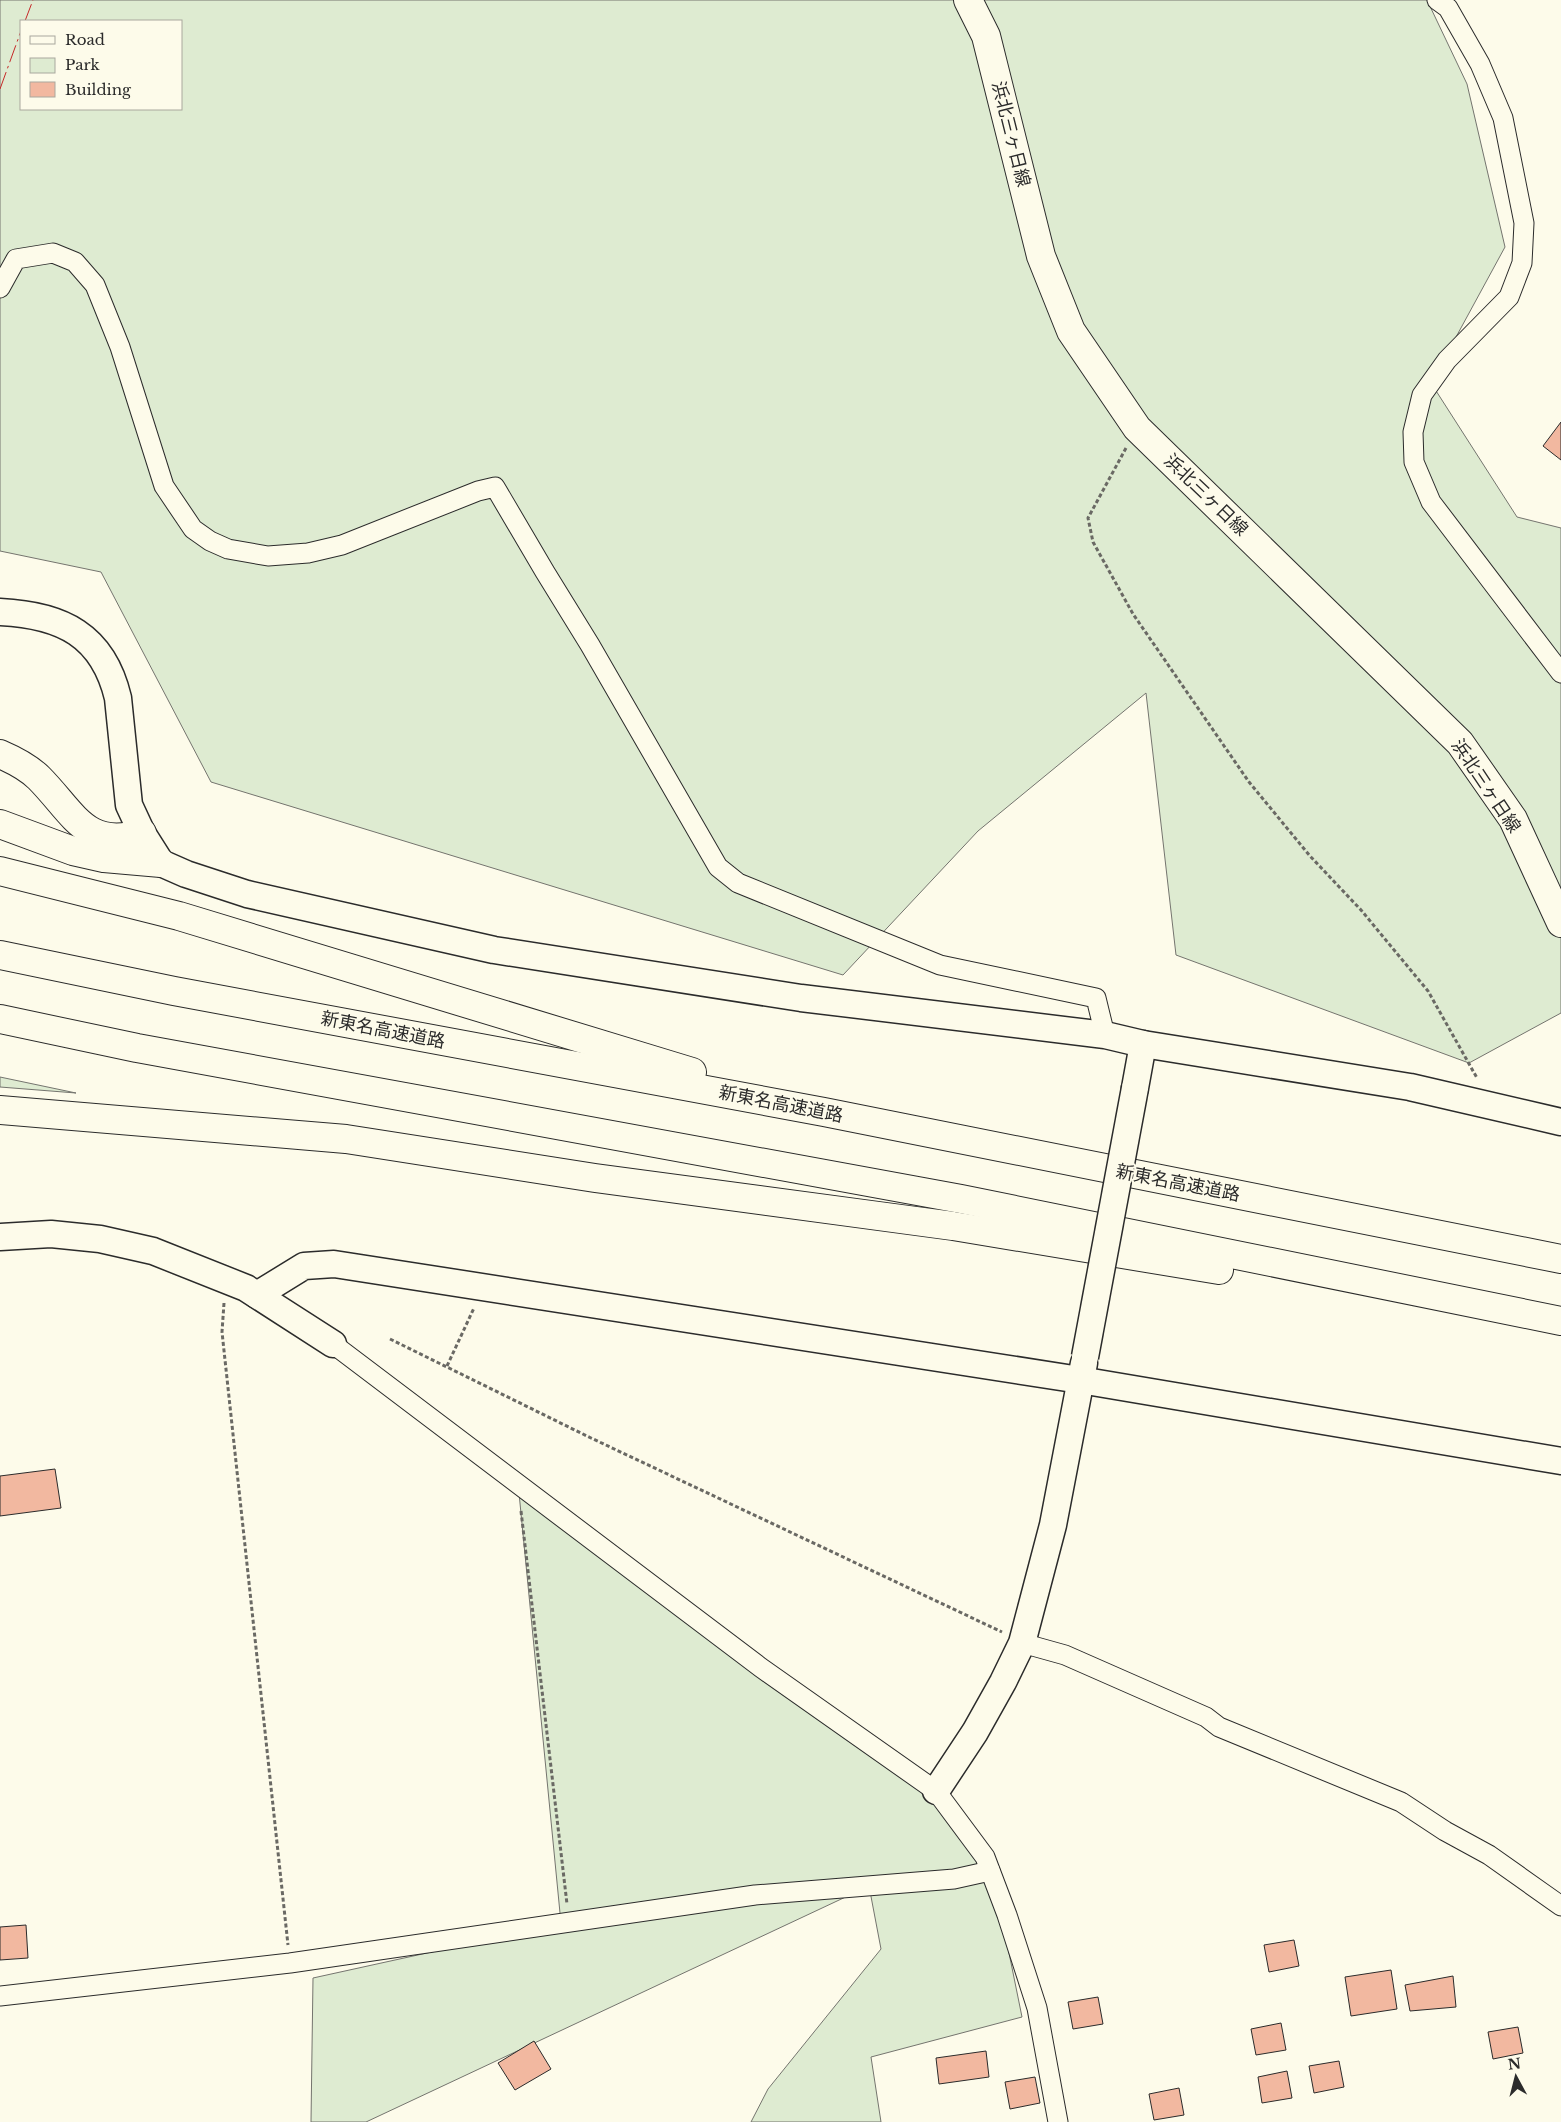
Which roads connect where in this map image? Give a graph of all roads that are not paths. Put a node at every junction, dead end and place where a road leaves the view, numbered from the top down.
1 (968, 0) edge
2 (1437, 0) edge
3 (0, 288) edge
4 (0, 612) edge
5 (1561, 672) edge
6 (0, 754) edge
7 (0, 824) edge
8 (142, 833) junction
9 (161, 864) junction
10 (0, 871) edge
11 (1561, 922) edge
12 (0, 956) edge
13 (0, 1019) edge
14 (1104, 1035) junction
15 (1143, 1044) junction
16 (0, 1110) edge
17 (824, 1112) junction
18 (1561, 1122) edge
19 (0, 1237) edge
20 (1561, 1260) edge
21 (257, 1295) junction
22 (1561, 1321) edge
23 (1561, 1326) edge
24 (333, 1344) joint
25 (1083, 1369) junction
26 (1561, 1461) edge
27 (1022, 1643) junction
28 (936, 1792) junction
29 (990, 1871) junction
30 (1561, 1906) edge
31 (0, 1996) edge
32 (1058, 2122) edge

1 - 11 main road, 浜北三ヶ日線
2 - 5 street
3 - 14 street
4 - 8 street
6 - 8 main road
7 - 9 main road
8 - 9 street
9 - 14 street
10 - 17 main road
12 - 17 main road, 新東名高速道路
13 - 22 main road
14 - 15 street
15 - 18 street
15 - 25 street, bridge
16 - 23 main road
17 - 20 main road, 新東名高速道路
19 - 21 street
21 - 24 street
21 - 25 street
24 - 28 street
25 - 26 street
25 - 27 street
27 - 28 street
27 - 30 street
28 - 29 street
29 - 31 street
29 - 32 street

